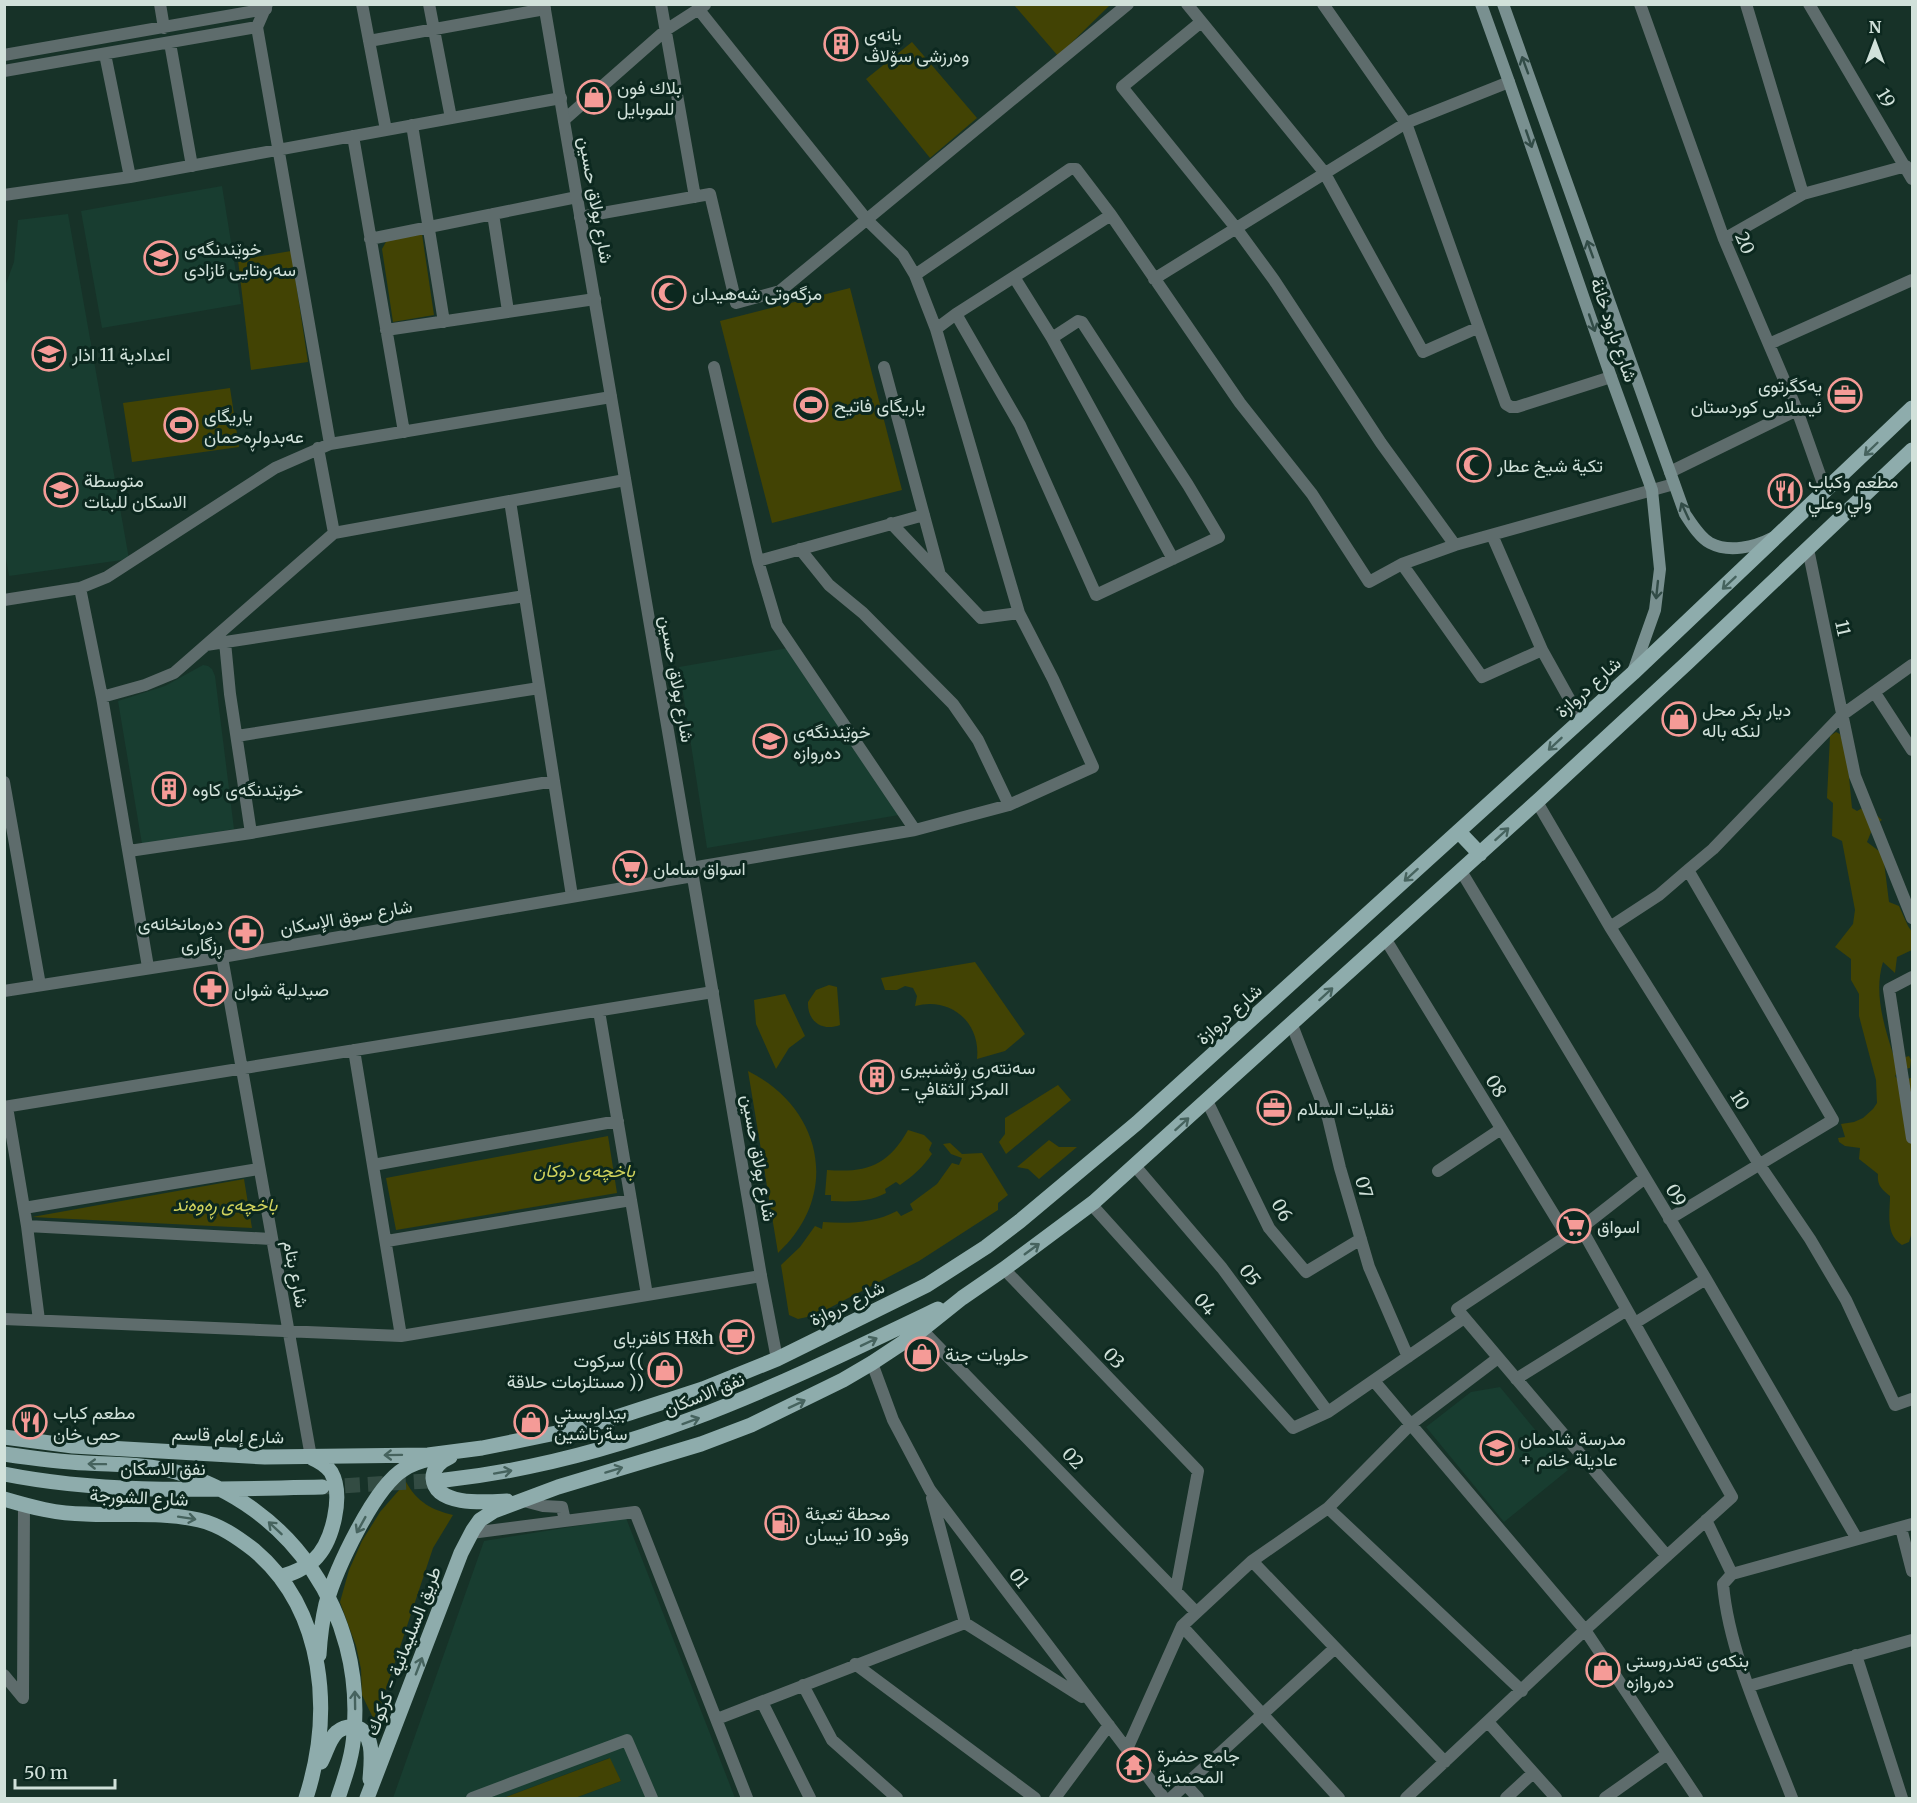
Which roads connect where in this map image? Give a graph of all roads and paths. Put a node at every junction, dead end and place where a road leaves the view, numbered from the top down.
1 (160, 4) edge
2 (362, 4) edge
3 (429, 4) edge
4 (661, 4) edge
5 (1128, 4) edge
6 (1187, 4) edge
7 (1323, 4) edge
8 (1480, 4) edge
9 (1503, 4) edge
10 (1640, 4) edge
11 (1746, 4) edge
12 (1809, 4) edge
13 (266, 7) edge
14 (545, 7) edge
15 (702, 7) edge
16 (1201, 22) junction
17 (164, 27) junction
18 (257, 27) junction
19 (434, 30) junction
20 (666, 30) junction
21 (369, 40) junction
22 (170, 43) junction
23 (105, 54) junction
24 (4, 55) edge
25 (4, 71) edge
26 (1509, 82) junction
27 (561, 98) junction
28 (451, 118) junction
29 (564, 120) junction
30 (1406, 123) junction
31 (412, 125) junction
32 (386, 130) junction
33 (353, 136) junction
34 (279, 149) junction
35 (192, 166) junction
36 (1906, 166) junction
37 (1324, 172) junction
38 (130, 177) junction
39 (1912, 179) edge
40 (1803, 194) junction
41 (4, 195) edge
42 (577, 197) junction
43 (695, 197) junction
44 (493, 214) junction
45 (1111, 215) junction
46 (580, 217) junction
47 (867, 220) junction
48 (429, 227) junction
49 (1236, 228) junction
50 (370, 239) junction
51 (1724, 239) junction
52 (915, 274) junction
53 (1014, 277) junction
54 (1154, 279) junction
55 (1912, 280) edge
56 (595, 299) junction
57 (508, 311) junction
58 (956, 314) junction
59 (444, 322) junction
60 (1477, 328) junction
61 (936, 329) junction
62 (386, 330) junction
63 (1052, 338) junction
64 (1769, 344) junction
65 (714, 367) dead end
66 (884, 368) dead end
67 (1611, 377) junction
68 (610, 397) junction
69 (1912, 408) edge
70 (1797, 410) junction
71 (404, 432) junction
72 (324, 446) junction
73 (1912, 450) edge
74 (1672, 478) junction
75 (625, 480) junction
76 (1652, 490) junction
77 (1826, 492) junction
78 (510, 501) junction
79 (924, 515) junction
80 (891, 523) junction
81 (1786, 530) junction
82 (333, 533) junction
83 (1492, 535) junction
84 (1455, 545) junction
85 (800, 549) junction
86 (1808, 549) junction
87 (1173, 560) junction
88 (758, 561) junction
89 (1402, 564) junction
90 (940, 575) junction
91 (80, 588) junction
92 (525, 596) junction
93 (4, 600) edge
94 (1019, 613) junction
95 (225, 642) junction
96 (205, 645) junction
97 (1542, 650) junction
98 (1912, 665) edge
99 (1633, 673) junction
100 (539, 688) junction
101 (1875, 693) junction
102 (102, 697) junction
103 (1842, 715) junction
104 (1581, 720) junction
105 (237, 736) junction
106 (1912, 750) edge
107 (554, 781) junction
108 (4, 782) edge
109 (1537, 802) junction
110 (1009, 805) junction
111 (915, 830) junction
112 (1459, 832) junction
113 (251, 833) junction
114 (129, 851) junction
115 (1480, 854) junction
116 (1688, 870) junction
117 (1461, 871) junction
118 (692, 872) junction
119 (572, 896) junction
120 (1912, 918) edge
121 (1610, 927) junction
122 (1386, 940) junction
123 (222, 957) junction
124 (148, 967) junction
125 (1912, 977) edge
126 (40, 985) junction
127 (4, 991) edge
128 (713, 992) junction
129 (599, 1011) junction
130 (1292, 1025) junction
131 (354, 1050) junction
132 (242, 1069) junction
133 (1207, 1101) junction
134 (6, 1107) edge
135 (618, 1121) junction
136 (1501, 1129) junction
137 (1912, 1138) edge
138 (1759, 1164) junction
139 (373, 1165) junction
140 (1135, 1166) junction
141 (258, 1169) junction
142 (1438, 1171) dead end
143 (1645, 1178) junction
144 (631, 1200) junction
145 (1090, 1204) junction
146 (24, 1208) junction
147 (1670, 1219) junction
148 (27, 1226) junction
149 (1581, 1228) junction
150 (1567, 1236) junction
151 (271, 1239) junction
152 (1360, 1239) junction
153 (387, 1241) junction
154 (1004, 1269) junction
155 (761, 1276) junction
156 (1706, 1280) junction
157 (647, 1295) junction
158 (962, 1298) junction
159 (1628, 1310) junction
160 (4, 1318) edge
161 (1464, 1318) junction
162 (39, 1320) junction
163 (1635, 1323) junction
164 (922, 1330) junction
165 (289, 1332) junction
166 (401, 1336) junction
167 (1408, 1357) junction
168 (1498, 1358) junction
169 (777, 1359) junction
170 (872, 1363) junction
171 (1516, 1379) junction
172 (1374, 1381) junction
173 (1912, 1399) edge
174 (1328, 1412) junction
175 (1411, 1424) junction
176 (4, 1437) edge
177 (482, 1448) junction
178 (451, 1453) junction
179 (4, 1454) edge
180 (310, 1457) junction
181 (4, 1474) edge
182 (445, 1480) tunnel mouth
183 (322, 1487) tunnel mouth
184 (930, 1490) junction
185 (4, 1499) edge
186 (524, 1501) junction
187 (24, 1505) junction
188 (1328, 1508) junction
189 (1706, 1520) junction
190 (565, 1521) junction
191 (1907, 1526) edge
192 (471, 1533) junction
193 (1857, 1539) junction
194 (1667, 1556) junction
195 (1252, 1561) junction
196 (1912, 1571) edge
197 (1732, 1574) junction
198 (280, 1576) junction
199 (1176, 1589) junction
200 (1197, 1612) junction
201 (965, 1623) junction
202 (1182, 1626) junction
203 (1585, 1630) junction
204 (1912, 1640) edge
205 (1335, 1648) junction
206 (1856, 1655) junction
207 (855, 1664) junction
208 (318, 1670) junction
209 (4, 1675) edge
210 (803, 1685) junction
211 (1749, 1686) junction
212 (1522, 1691) junction
213 (762, 1702) junction
214 (1090, 1702) junction
215 (1262, 1716) junction
216 (717, 1719) junction
217 (1488, 1722) junction
218 (1109, 1725) junction
219 (1127, 1749) junction
220 (1666, 1754) junction
221 (1445, 1762) junction
222 (1533, 1773) junction
223 (1186, 1785) junction
224 (307, 1795) edge
225 (338, 1798) edge
226 (368, 1798) edge
227 (472, 1798) edge
228 (652, 1798) edge
229 (747, 1798) edge
230 (810, 1798) edge
231 (897, 1798) edge
232 (1035, 1798) edge
233 (1055, 1798) edge
234 (1164, 1798) edge
235 (1171, 1798) edge
236 (1198, 1798) edge
237 (1339, 1798) edge
238 (1406, 1798) edge
239 (1506, 1798) edge
240 (1556, 1798) edge
241 (1605, 1798) edge
242 (1697, 1798) edge
243 (1792, 1798) edge
244 (1902, 1798) edge

1 - 17 street
2 - 21 street
3 - 19 street
4 - 20 street
5 - 47 street
6 - 16 street
7 - 30 street
8 - 26 main road, شارع بارود خانة
74 -> 9 main road, شارع بارود خانة
10 - 51 street, 20
11 - 40 street
12 - 36 street, 19
13 - 17 street
13 - 18 street
14 - 19 street
14 - 27 street, شارع بولاق حسين
15 - 20 street
15 - 47 street
16 - 37 street
16 - 49 street
17 - 24 street
18 - 22 street
18 - 34 street
19 - 21 street
19 - 28 street
20 - 29 street
20 - 43 street
21 - 32 street
22 - 23 street
22 - 35 street
23 - 25 street
23 - 38 street
26 - 30 street
26 -> 67 main road, شارع بارود خانة
27 - 28 street
27 - 29 street, شارع بولاق حسين
28 - 31 street
29 - 42 street, شارع بولاق حسين
30 - 37 street
30 - 60 street
31 - 32 street
31 - 48 street
32 - 33 street
33 - 34 street
33 - 50 street
34 - 35 street
34 - 72 street
35 - 38 street
36 - 39 street, 19
36 - 40 street
37 - 49 street
37 - 60 street
38 - 41 street
40 - 51 street
42 - 44 street
42 - 46 street, شارع بولاق حسين
43 - 46 street
43 - 47 street
44 - 48 street
44 - 57 street
45 - 52 street
45 - 53 street
45 - 54 street
46 - 56 street, شارع بولاق حسين
47 - 52 street
48 - 50 street
48 - 59 street
49 - 54 street
49 - 84 street
50 - 62 street
51 - 64 street, 20
52 - 61 street
53 - 58 street
53 - 63 street
54 - 89 street
55 - 64 street
56 - 57 street
56 - 68 street, شارع بولاق حسين
57 - 59 street
58 - 61 street
58 - 87 street
59 - 62 street
60 - 67 street
61 - 94 street
62 - 71 street
63 - 87 street
63 - 87 street
64 - 70 street, 20
65 - 88 street
66 - 79 street
67 - 76 main road, شارع بارود خانة
68 - 71 street
68 - 75 street, شارع بولاق حسين
69 -> 77 main road, شارع دروازة
70 - 74 street
70 - 77 street, 20
71 - 72 street
72 - 82 street
72 - 91 street
73 - 86 main road
74 - 76 street
81 -> 74 main road, شارع بارود خانة
75 - 78 street
75 - 118 street, شارع بولاق حسين
76 - 83 street
76 -> 99 main road, شارع بارود خانة
77 - 81 main road, شارع دروازة
78 - 82 street
78 - 92 street
79 - 80 street
79 - 90 street
80 - 85 street
80 - 90 street
81 -> 99 main road, شارع دروازة
82 - 96 street
83 - 84 street
83 - 97 street
84 - 89 street
85 - 88 street
85 - 110 street
86 - 103 street, 11
86 - 109 main road
88 - 111 street
89 - 97 street
90 - 94 street
91 - 93 street
91 - 102 street
92 - 95 street
92 - 100 street
94 - 110 street, شارع سوق الإسكان
95 - 96 street
95 - 105 street
96 - 102 street
97 - 104 street
98 - 101 street
99 - 104 main road, شارع دروازة
100 - 105 street
100 - 107 street
101 - 103 street
101 - 106 street
102 - 114 street
103 - 116 street
103 - 120 street, 11
104 -> 112 main road, شارع دروازة
105 - 113 street
107 - 113 street
107 - 119 street
108 - 126 street
115 -> 109 main road
109 - 121 street, 10
110 - 111 street, شارع سوق الإسكان
111 - 118 street, شارع سوق الإسكان
112 - 115 main road
112 -> 169 main road, شارع دروازة
113 - 114 street
114 - 124 street
115 - 117 main road
116 - 121 street
116 - 138 street
117 - 122 main road
117 - 143 street, 09
118 - 119 street, شارع سوق الإسكان
118 - 128 street, شارع بولاق حسين
119 - 123 street, شارع سوق الإسكان
121 - 138 street, 10
130 -> 122 main road
122 - 136 street, 08
123 - 124 street, شارع سوق الإسكان
123 - 132 street, شارع بتام
124 - 126 street, شارع سوق الإسكان
125 - 137 street
126 - 127 street, شارع سوق الإسكان
128 - 129 street
128 - 155 street, شارع بولاق حسين
129 - 131 street
129 - 135 street
130 - 133 main road
130 - 152 street, 07
131 - 132 street
131 - 139 street
132 - 134 street
132 - 141 street, شارع بتام
140 -> 133 main road
133 - 152 street, 06
134 - 146 street
135 - 139 street
135 - 144 street
136 - 142 street
136 - 150 street, 08
138 - 147 street
138 - 173 street, 10
139 - 153 street
140 - 145 main road
140 - 174 street, 05
141 - 146 street
141 - 151 street, شارع بتام
143 - 147 street, 09
143 - 149 street
144 - 153 street
144 - 157 street
154 -> 145 main road
145 - 174 street, 04
146 - 148 street
147 - 156 street, 09
148 - 151 street
148 - 162 street
149 - 150 street
149 - 159 street
150 - 161 street
151 - 165 street, شارع بتام
152 - 167 street, 07
153 - 166 street
154 - 158 main road
154 - 199 street, 03
155 - 157 street
155 - 169 street, شارع بولاق حسين
156 - 163 street
156 - 193 street, 09
157 - 166 street
158 - 164 main road
182 -> 158 main road, نفق الاسكان
159 - 163 street
159 - 171 street
160 - 162 street
161 - 167 street
161 - 168 street
162 - 165 street
163 - 189 street
164 - 170 main road
164 - 199 street, 02
165 - 166 street
165 - 180 street, شارع بتام
167 - 172 street
168 - 171 street
168 - 175 street
169 - 177 main road, شارع دروازة
170 - 184 street, 01
186 -> 170 main road
171 - 194 street
172 - 174 street
172 - 175 street
175 - 188 street
175 - 203 street
176 - 180 main road, شارع إمام قاسم
177 - 178 main road, شارع دروازة
177 - 186 main road
178 -> 180 main road, شارع إمام قاسم
178 -> 208 main road
225 -> 179 main road
180 - 198 main road
181 - 183 main road, نفق الاسكان
184 - 201 street
184 - 214 street, 01
185 - 187 main road, شارع الشورجة
186 - 190 street
186 - 192 main road, طريق السليمانية - كركوك
187 -> 198 main road, شارع الشورجة
187 - 209 street
188 - 195 street
188 - 212 street
189 - 194 street
189 - 197 street
190 - 192 street
190 - 216 street
191 - 193 street
191 - 196 street
226 -> 192 main road, طريق السليمانية - كركوك
193 - 197 street
194 - 203 street
195 - 200 street
195 - 205 street
197 - 211 street
198 - 208 main road, شارع الشورجة
199 - 200 street, 02
200 - 202 street
201 - 207 street
201 - 214 street
202 - 215 street
202 - 219 street
203 - 212 street
203 - 220 street
204 - 206 street
205 - 215 street
205 - 221 street
206 - 211 street
206 - 244 street
207 - 210 street
207 - 232 street
208 - 224 main road, شارع الشورجة
210 - 213 street
210 - 231 street
211 - 243 street
212 - 217 street
213 - 216 street
213 - 230 street
214 - 218 street, 01
215 - 223 street
215 - 237 street
216 - 229 street
217 - 221 street
217 - 222 street
218 - 219 street, 01
218 - 233 street
219 - 234 street, 01
220 - 241 street
220 - 242 street
221 - 238 street
222 - 239 street
222 - 240 street
223 - 235 street
223 - 236 street
224 - 226 main road
227 - 228 street

